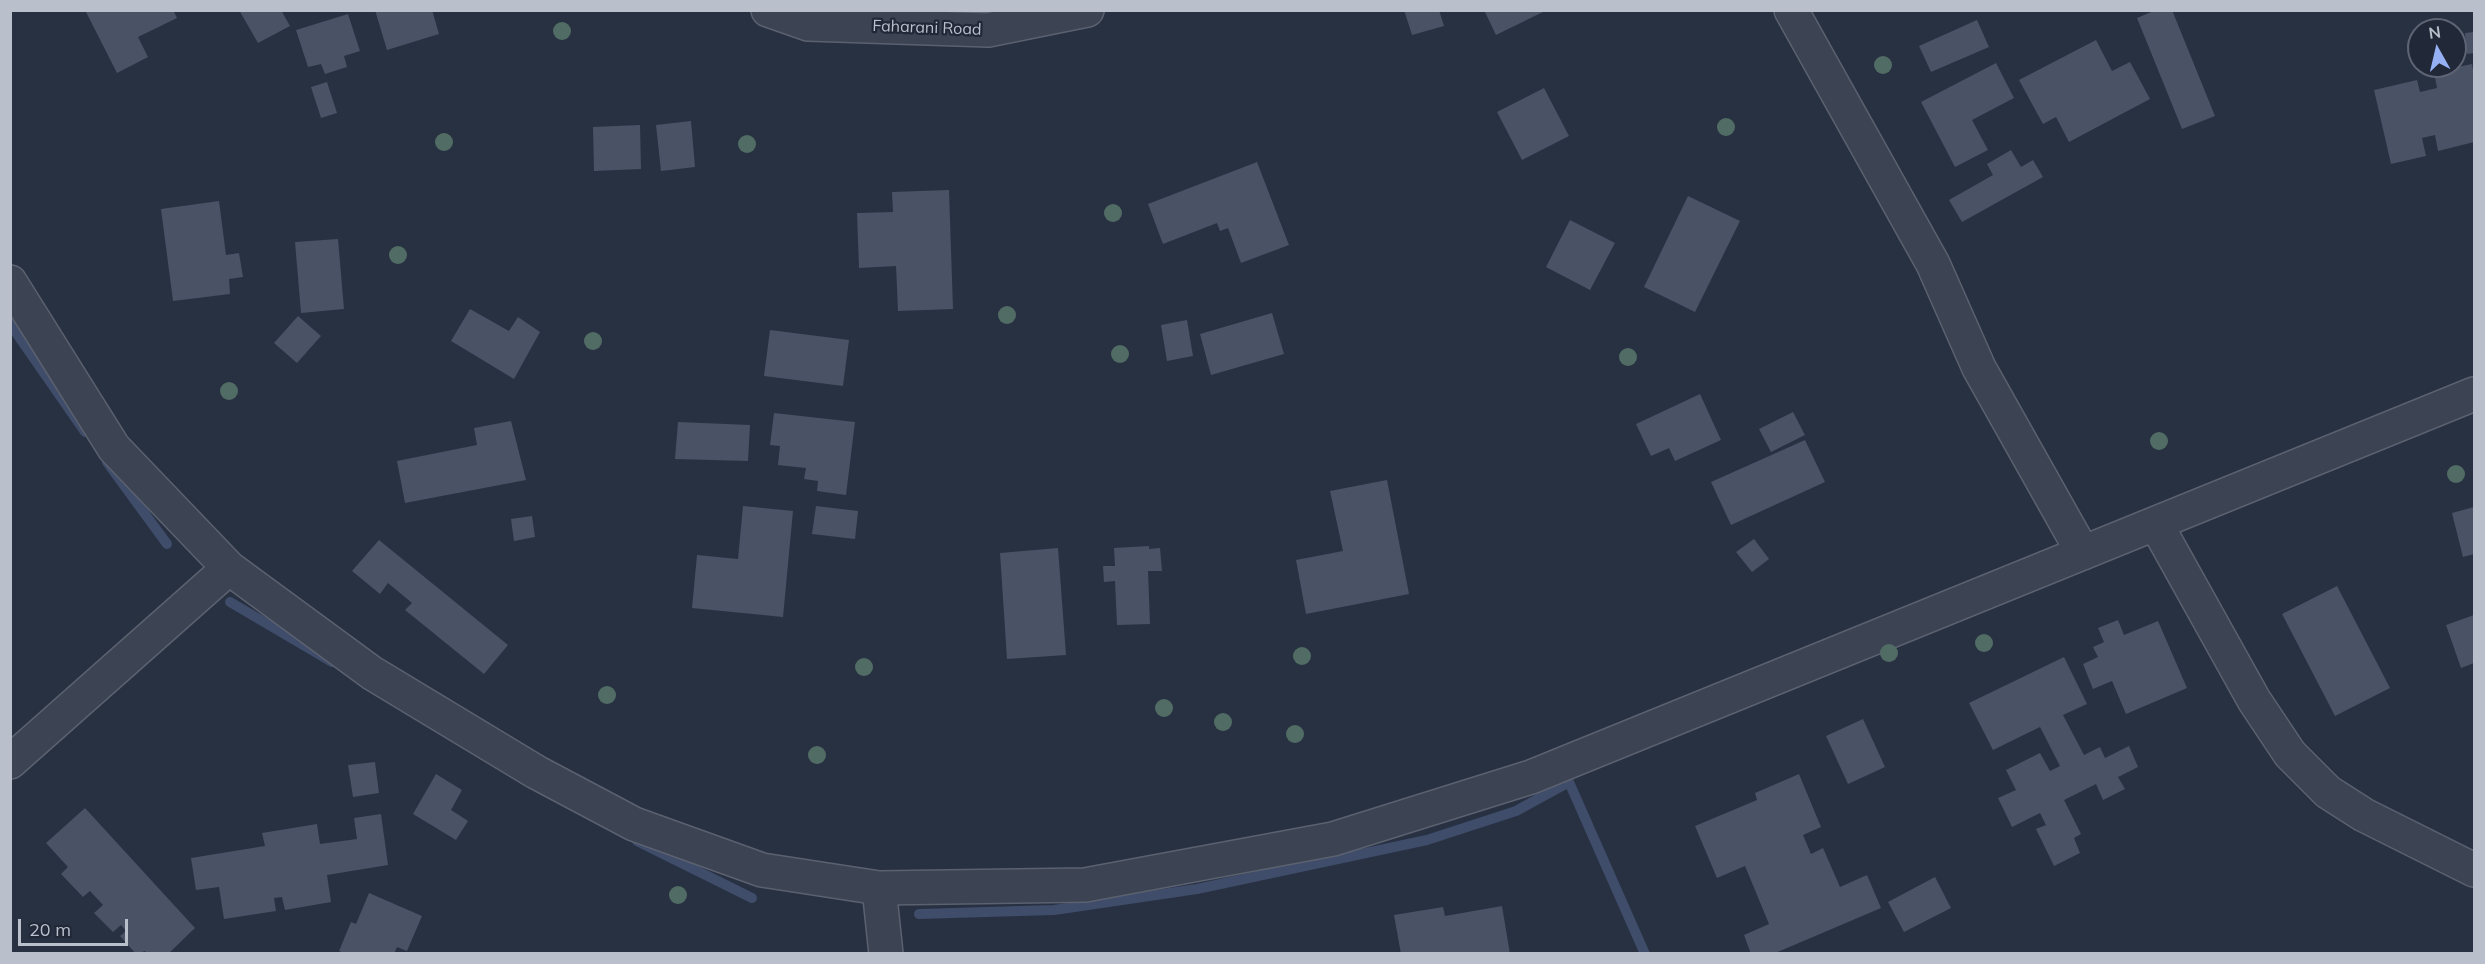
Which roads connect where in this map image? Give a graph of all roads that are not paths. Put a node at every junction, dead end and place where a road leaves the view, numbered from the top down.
1 (768, 10) edge
2 (1087, 10) edge
3 (1791, 10) edge
4 (10, 282) edge
5 (2475, 394) edge
6 (2157, 524) junction
7 (2083, 554) junction
8 (229, 568) junction
9 (10, 762) edge
10 (2475, 870) edge
11 (879, 888) junction
12 (886, 954) edge

1 - 2 street, Faharani Road
3 - 7 street
4 - 8 street
5 - 6 street
6 - 7 street
6 - 10 street
7 - 11 street
8 - 9 street
8 - 11 street
11 - 12 street

